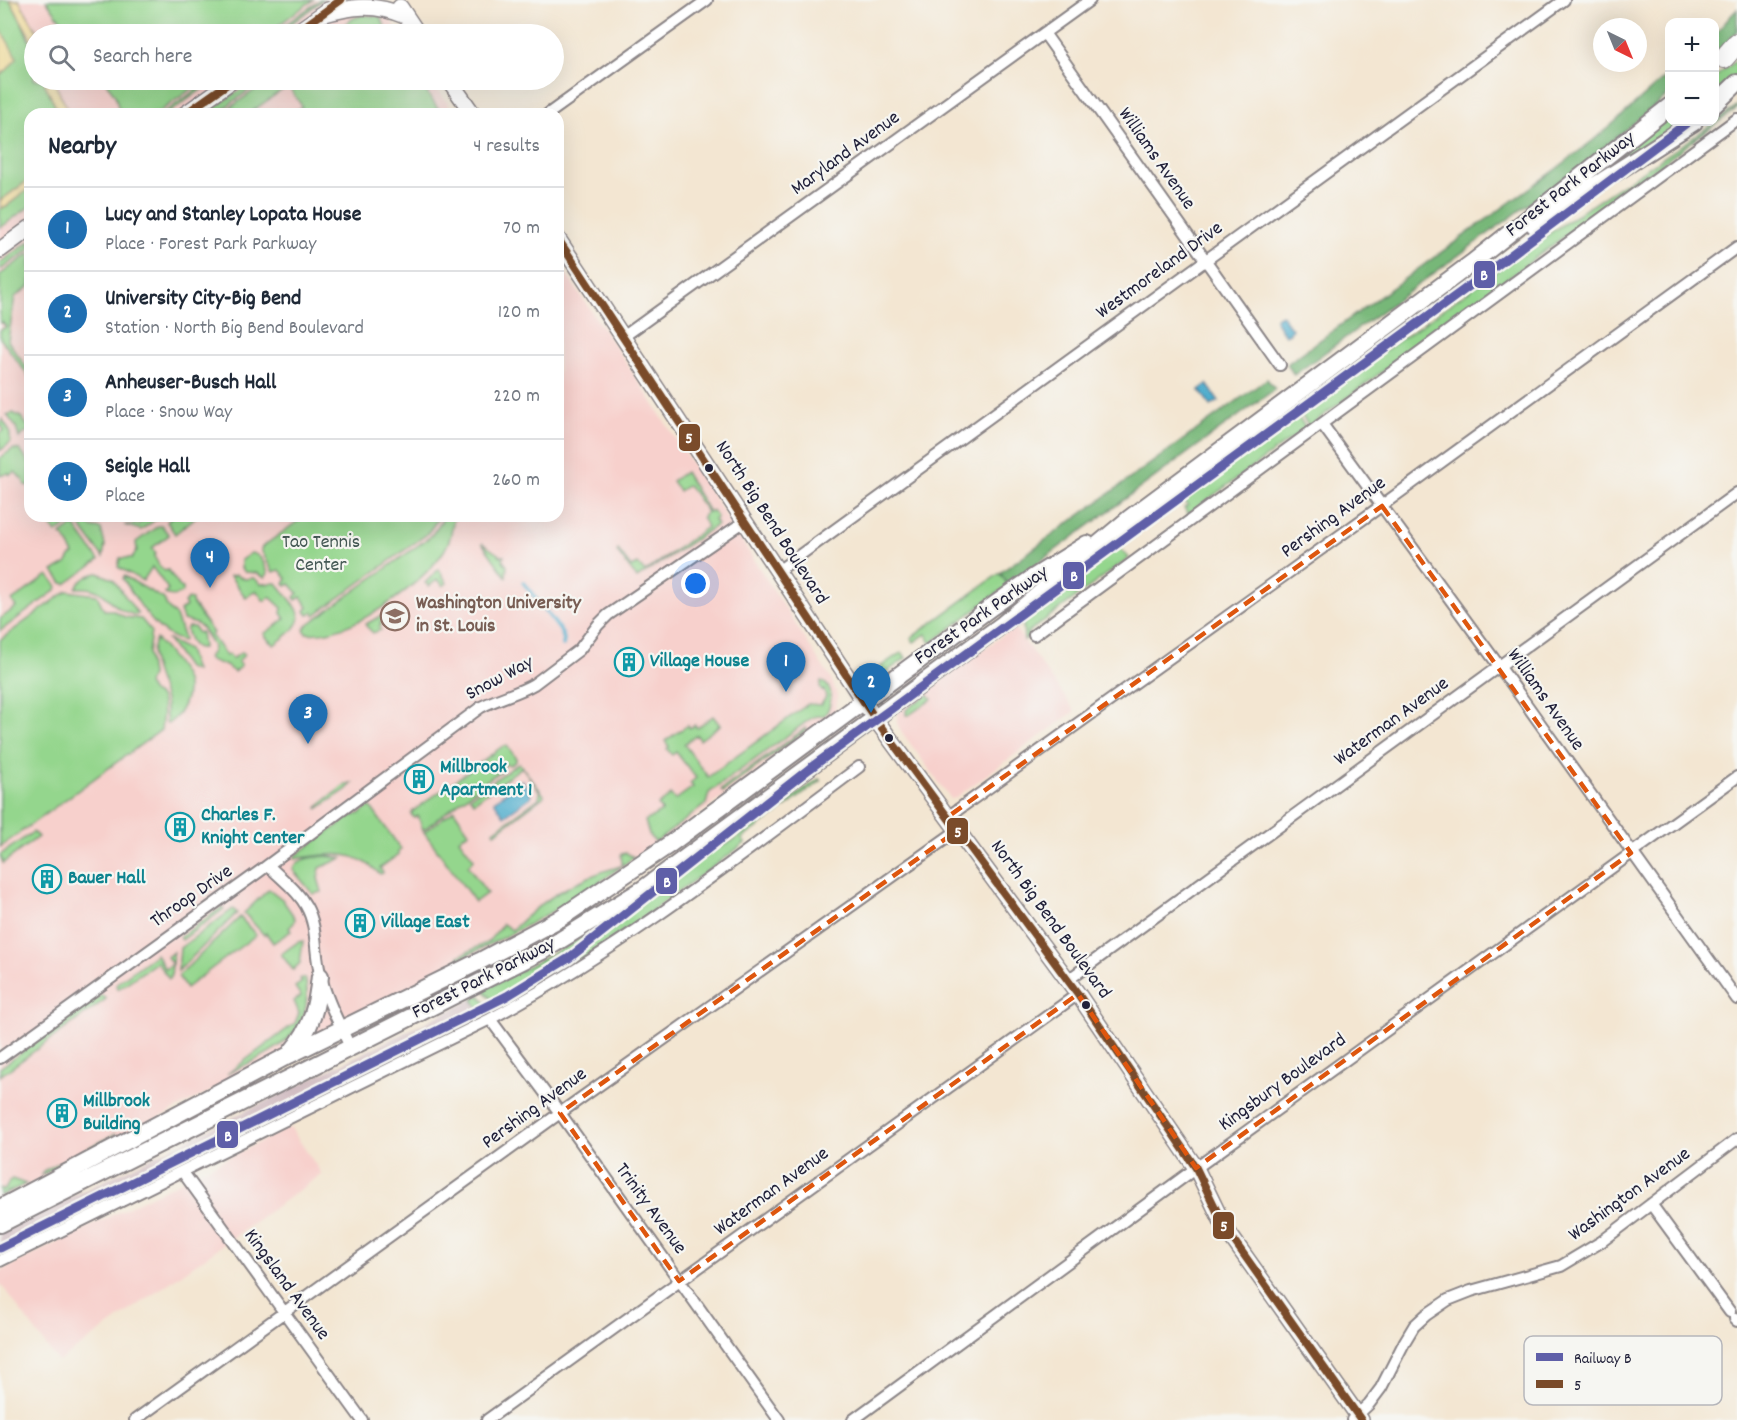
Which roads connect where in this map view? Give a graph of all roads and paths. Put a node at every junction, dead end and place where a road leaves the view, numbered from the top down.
1 (332, 0) edge
2 (341, 0) edge
3 (394, 0) edge
4 (707, 0) edge
5 (1090, 0) edge
6 (1564, 0) edge
7 (321, 15) junction
8 (405, 16) junction
9 (308, 24) edge
10 (411, 24) edge
11 (1044, 33) junction
12 (1737, 83) edge
13 (219, 90) edge
14 (456, 90) edge
15 (1719, 100) edge
16 (194, 108) edge
17 (469, 108) edge
18 (556, 108) edge
19 (1665, 110) edge
20 (1737, 118) edge
21 (1688, 126) edge
22 (24, 232) edge
23 (1737, 247) edge
24 (564, 248) edge
25 (0, 250) edge
26 (1206, 260) junction
27 (1472, 263) junction
28 (623, 337) junction
29 (1280, 365) dead end
30 (1322, 424) junction
31 (1737, 493) edge
32 (1382, 506) junction
33 (1130, 518) junction
34 (745, 521) junction
35 (778, 571) junction
36 (1034, 635) dead end
37 (1499, 666) junction
38 (864, 702) junction
39 (876, 720) junction
40 (860, 767) dead end
41 (1737, 777) edge
42 (949, 816) junction
43 (958, 830) junction
44 (1631, 854) junction
45 (268, 865) junction
46 (320, 976) junction
47 (1068, 980) junction
48 (1078, 994) junction
49 (1737, 999) edge
50 (490, 1019) junction
51 (342, 1029) junction
52 (350, 1047) junction
53 (289, 1055) junction
54 (0, 1058) edge
55 (560, 1113) junction
56 (1737, 1139) edge
57 (1196, 1168) junction
58 (182, 1171) junction
59 (1651, 1203) junction
60 (0, 1208) edge
61 (0, 1224) edge
62 (0, 1262) edge
63 (680, 1281) junction
64 (284, 1313) junction
65 (1734, 1317) edge
66 (1357, 1418) edge
67 (135, 1420) edge
68 (362, 1420) edge
69 (487, 1420) edge
70 (779, 1420) edge
71 (852, 1420) edge

1 - 7 main road
2 - 7 main road
3 - 8 main road
4 - 18 street
5 - 11 street, Maryland Avenue
6 - 26 street, Westmoreland Drive
7 - 8 main road
7 - 9 main road
8 - 10 main road
11 - 26 street, Williams Avenue
11 - 28 street, Maryland Avenue
12 - 15 main road
13 - 16 main road
14 - 17 main road
19 - 27 main road, Forest Park Parkway
20 - 30 street
21 - 27 main road, Forest Park Parkway
22 - 25 main road
23 - 32 street, Pershing Avenue
24 - 28 main road, North Big Bend Boulevard
26 - 29 street, Williams Avenue
26 - 35 street, Westmoreland Drive
27 - 33 main road, Forest Park Parkway
28 - 34 main road, North Big Bend Boulevard
30 - 32 street, Williams Avenue
30 - 36 street
31 - 37 street, Waterman Avenue
32 - 37 street, Williams Avenue
32 - 42 street, Pershing Avenue
33 - 38 main road, Forest Park Parkway
33 - 39 main road, Forest Park Parkway
34 - 35 main road, North Big Bend Boulevard
34 - 45 street, Snow Way
35 - 38 main road, North Big Bend Boulevard
37 - 44 street, Williams Avenue
37 - 47 street, Waterman Avenue
38 - 39 main road, North Big Bend Boulevard
38 - 51 main road, Forest Park Parkway
39 - 42 main road, North Big Bend Boulevard
39 - 52 main road, Forest Park Parkway
40 - 50 street
41 - 44 street, Kingsbury Boulevard
42 - 43 main road, North Big Bend Boulevard
43 - 47 main road, North Big Bend Boulevard
43 - 55 street, Pershing Avenue
44 - 49 street, Williams Avenue
44 - 57 street, Kingsbury Boulevard
45 - 46 street
45 - 54 street, Throop Drive
46 - 51 street
46 - 53 main road
47 - 48 main road, North Big Bend Boulevard
48 - 57 main road, North Big Bend Boulevard
48 - 63 street, Waterman Avenue
50 - 55 street, Trinity Avenue
50 - 58 street
51 - 52 street
51 - 53 main road, Forest Park Parkway
52 - 61 main road, Forest Park Parkway
53 - 60 main road, Forest Park Parkway
55 - 63 street, Trinity Avenue
55 - 64 street, Pershing Avenue
56 - 59 street, Washington Avenue
57 - 66 main road, North Big Bend Boulevard
57 - 71 street, Kingsbury Boulevard
58 - 62 street
58 - 64 street, Kingsland Avenue
59 - 65 street
59 - 66 street, Washington Avenue
63 - 69 street, Waterman Avenue
63 - 70 street, Trinity Avenue
64 - 67 street, Pershing Avenue
64 - 68 street, Kingsland Avenue

